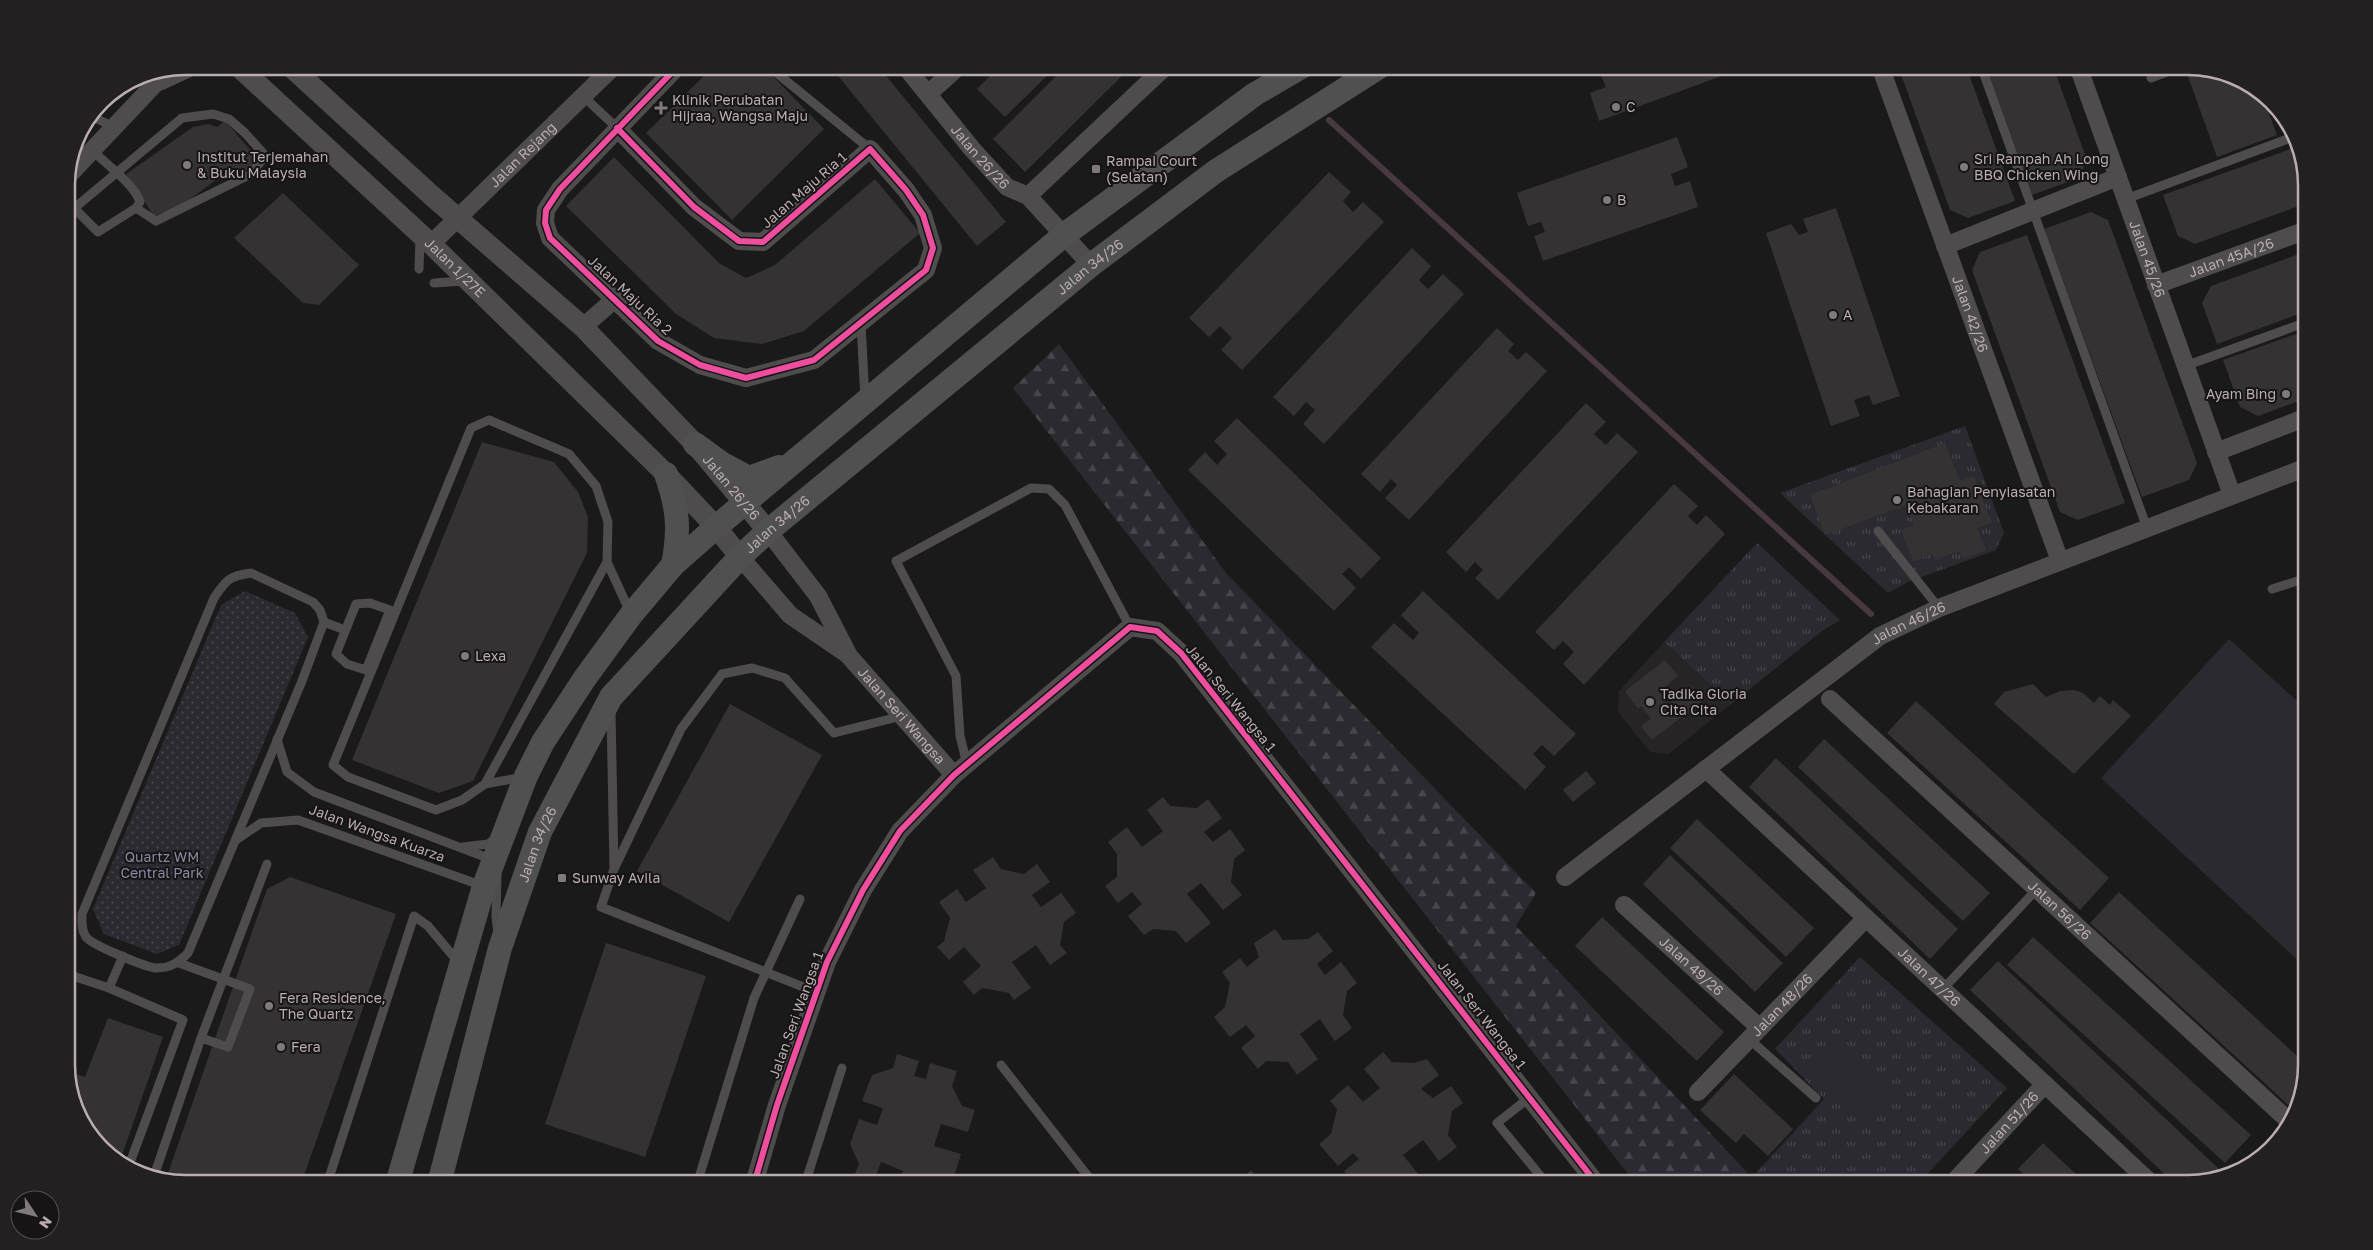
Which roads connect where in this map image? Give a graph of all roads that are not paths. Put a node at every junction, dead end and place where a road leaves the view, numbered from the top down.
1 (245, 75) edge
2 (300, 75) edge
3 (605, 75) edge
4 (669, 75) edge
5 (779, 75) edge
6 (913, 75) edge
7 (949, 75) edge
8 (1156, 75) edge
9 (1288, 75) edge
10 (1367, 75) edge
11 (1883, 75) edge
12 (1984, 75) edge
13 (2081, 75) edge
14 (2159, 75) edge
15 (159, 78) edge
16 (2151, 78) dead end
17 (928, 94) junction
18 (583, 96) junction
19 (97, 119) edge
20 (114, 128) junction
21 (617, 128) junction
22 (2288, 139) edge
23 (870, 148) junction
24 (92, 151) junction
25 (77, 167) edge
26 (115, 172) junction
27 (2118, 177) junction
28 (1028, 196) junction
29 (2126, 198) junction
30 (136, 208) junction
31 (2032, 211) junction
32 (458, 218) junction
33 (2298, 233) edge
34 (1064, 235) junction
35 (426, 239) junction
36 (1945, 246) junction
37 (1091, 265) junction
38 (419, 269) dead end
39 (470, 282) junction
40 (434, 283) dead end
41 (2156, 285) junction
42 (614, 299) junction
43 (861, 324) junction
44 (2298, 325) edge
45 (583, 327) junction
46 (2185, 366) junction
47 (865, 402) junction
48 (2298, 420) edge
49 (695, 444) junction
50 (2216, 452) junction
51 (801, 456) junction
52 (2298, 469) edge
53 (666, 474) junction
54 (2232, 495) junction
55 (744, 503) junction
56 (716, 527) junction
57 (2147, 528) junction
58 (768, 531) junction
59 (1878, 531) dead end
60 (740, 557) junction
61 (2060, 561) junction
62 (607, 562) junction
63 (674, 565) junction
64 (2298, 581) edge
65 (2272, 589) dead end
66 (1939, 608) junction
67 (631, 614) junction
68 (324, 622) junction
69 (1130, 627) junction
70 (345, 630) junction
71 (849, 656) junction
72 (611, 697) junction
73 (1830, 699) dead end
74 (902, 716) junction
75 (277, 739) junction
76 (1706, 769) junction
77 (960, 770) junction
78 (526, 776) junction
79 (485, 784) junction
80 (507, 827) junction
81 (235, 840) junction
82 (458, 847) junction
83 (495, 861) junction
84 (267, 864) dead end
85 (614, 869) junction
86 (1565, 877) dead end
87 (484, 886) junction
88 (2038, 888) junction
89 (800, 899) dead end
90 (1624, 905) dead end
91 (1866, 918) junction
92 (500, 948) junction
93 (123, 956) junction
94 (179, 963) junction
95 (460, 966) junction
96 (75, 977) edge
97 (223, 979) junction
98 (109, 988) junction
99 (1943, 989) junction
100 (816, 992) junction
101 (1755, 1034) junction
102 (201, 1038) junction
103 (1001, 1065) dead end
104 (842, 1068) dead end
105 (2045, 1084) junction
106 (1698, 1092) dead end
107 (1531, 1097) junction
108 (1816, 1098) dead end
109 (2285, 1117) edge
110 (131, 1161) edge
111 (156, 1171) edge
112 (330, 1175) edge
113 (400, 1175) edge
114 (441, 1175) edge
115 (700, 1175) edge
116 (757, 1175) edge
117 (808, 1175) edge
118 (1087, 1175) edge
119 (1540, 1175) edge
120 (1590, 1175) edge
121 (1960, 1175) edge
122 (2142, 1175) edge

1 - 35 street, Jalan 1/27E
2 - 32 street
3 - 18 street, Jalan Rejang
4 - 21 street, Jalan Maju Ria 2
5 - 23 lane
6 - 17 street, Jalan 26/26
7 - 17 street
8 - 28 street
9 - 34 main road
10 - 37 main road, Jalan 34/26
11 - 36 street, Jalan 42/26
12 - 31 lane
13 - 27 street, Jalan 45/26
14 - 16 lane
15 - 20 street
17 - 28 street, Jalan 26/26
18 - 21 lane
18 - 32 street, Jalan Rejang
19 - 20 lane
20 - 24 street
21 - 23 street, Jalan Maju Ria 1
21 - 42 street, Jalan Maju Ria 2
22 - 29 lane
23 - 43 street, Jalan Maju Ria 2
24 - 25 street
24 - 26 lane
26 - 30 lane
26 - 30 lane
26 - 30 lane
27 - 29 street, Jalan 45/26
27 - 31 street
28 - 34 street, Jalan 26/26
29 - 41 street, Jalan 45/26
31 - 36 street
31 - 57 lane
32 - 35 street, Jalan Rejang
32 - 45 street
33 - 41 street, Jalan 45A/26
34 - 37 street, Jalan 26/26
34 - 47 main road
35 - 38 lane
35 - 39 street, Jalan 1/27E
36 - 61 street, Jalan 42/26
37 - 58 main road, Jalan 34/26
39 - 40 lane
39 - 53 street, Jalan 1/27E
41 - 46 street, Jalan 45/26
42 - 43 street, Jalan Maju Ria 2
42 - 45 street
43 - 47 lane
44 - 46 lane
45 - 49 street
46 - 50 street, Jalan 45/26
47 - 51 main road
48 - 50 street
49 - 51 main road
49 - 55 street, Jalan 26/26
50 - 54 street, Jalan 45/26
51 - 55 main road
52 - 54 street, Jalan 46/26
53 - 56 street
53 - 63 main road
54 - 57 street, Jalan 46/26
55 - 56 main road
55 - 58 street, Jalan 26/26
56 - 60 street
56 - 63 main road
57 - 61 street, Jalan 46/26
58 - 60 main road, Jalan 34/26
58 - 71 street, Jalan Seri Wangsa
59 - 66 lane
60 - 71 street, Jalan Seri Wangsa
60 - 72 main road, Jalan 34/26
61 - 66 street, Jalan 46/26
62 - 67 lane
62 - 79 lane
62 - 79 lane
63 - 67 main road
64 - 65 lane
66 - 76 street, Jalan 46/26
67 - 78 main road
68 - 70 lane
68 - 75 lane
68 - 93 lane
69 - 77 street, Jalan Seri Wangsa 1
69 - 77 lane
69 - 107 street, Jalan Seri Wangsa 1
70 - 70 lane
71 - 74 street, Jalan Seri Wangsa
72 - 85 lane
72 - 92 main road, Jalan 34/26
73 - 88 street, Jalan 56/26
74 - 77 street, Jalan Seri Wangsa
74 - 85 lane
75 - 81 lane
75 - 82 lane, Jalan Wangsa Kuarza
76 - 86 street, Jalan 46/26
76 - 91 street, Jalan 47/26
77 - 100 street, Jalan Seri Wangsa 1
78 - 79 lane
78 - 80 main road
80 - 82 lane
80 - 83 main road
81 - 87 lane, Jalan Wangsa Kuarza
81 - 94 lane
82 - 83 lane, Jalan Wangsa Kuarza
83 - 87 main road
83 - 92 lane
84 - 97 lane
85 - 100 lane
87 - 95 main road
88 - 99 lane
88 - 109 street, Jalan 56/26
89 - 115 lane, bridge
90 - 101 street, Jalan 49/26
91 - 99 street, Jalan 47/26
91 - 101 street, Jalan 48/26
92 - 114 main road, Jalan 34/26
93 - 94 lane
93 - 98 lane
94 - 97 lane
95 - 112 lane
95 - 113 main road
96 - 98 lane
97 - 102 lane
97 - 102 lane
98 - 110 lane
99 - 105 street, Jalan 47/26
100 - 116 street, Jalan Seri Wangsa 1
101 - 106 street, Jalan 48/26
101 - 108 lane
102 - 111 lane
103 - 118 lane
104 - 117 lane
105 - 121 street, Jalan 51/26
105 - 122 street, Jalan 47/26
107 - 119 lane
107 - 120 street, Jalan Seri Wangsa 1

